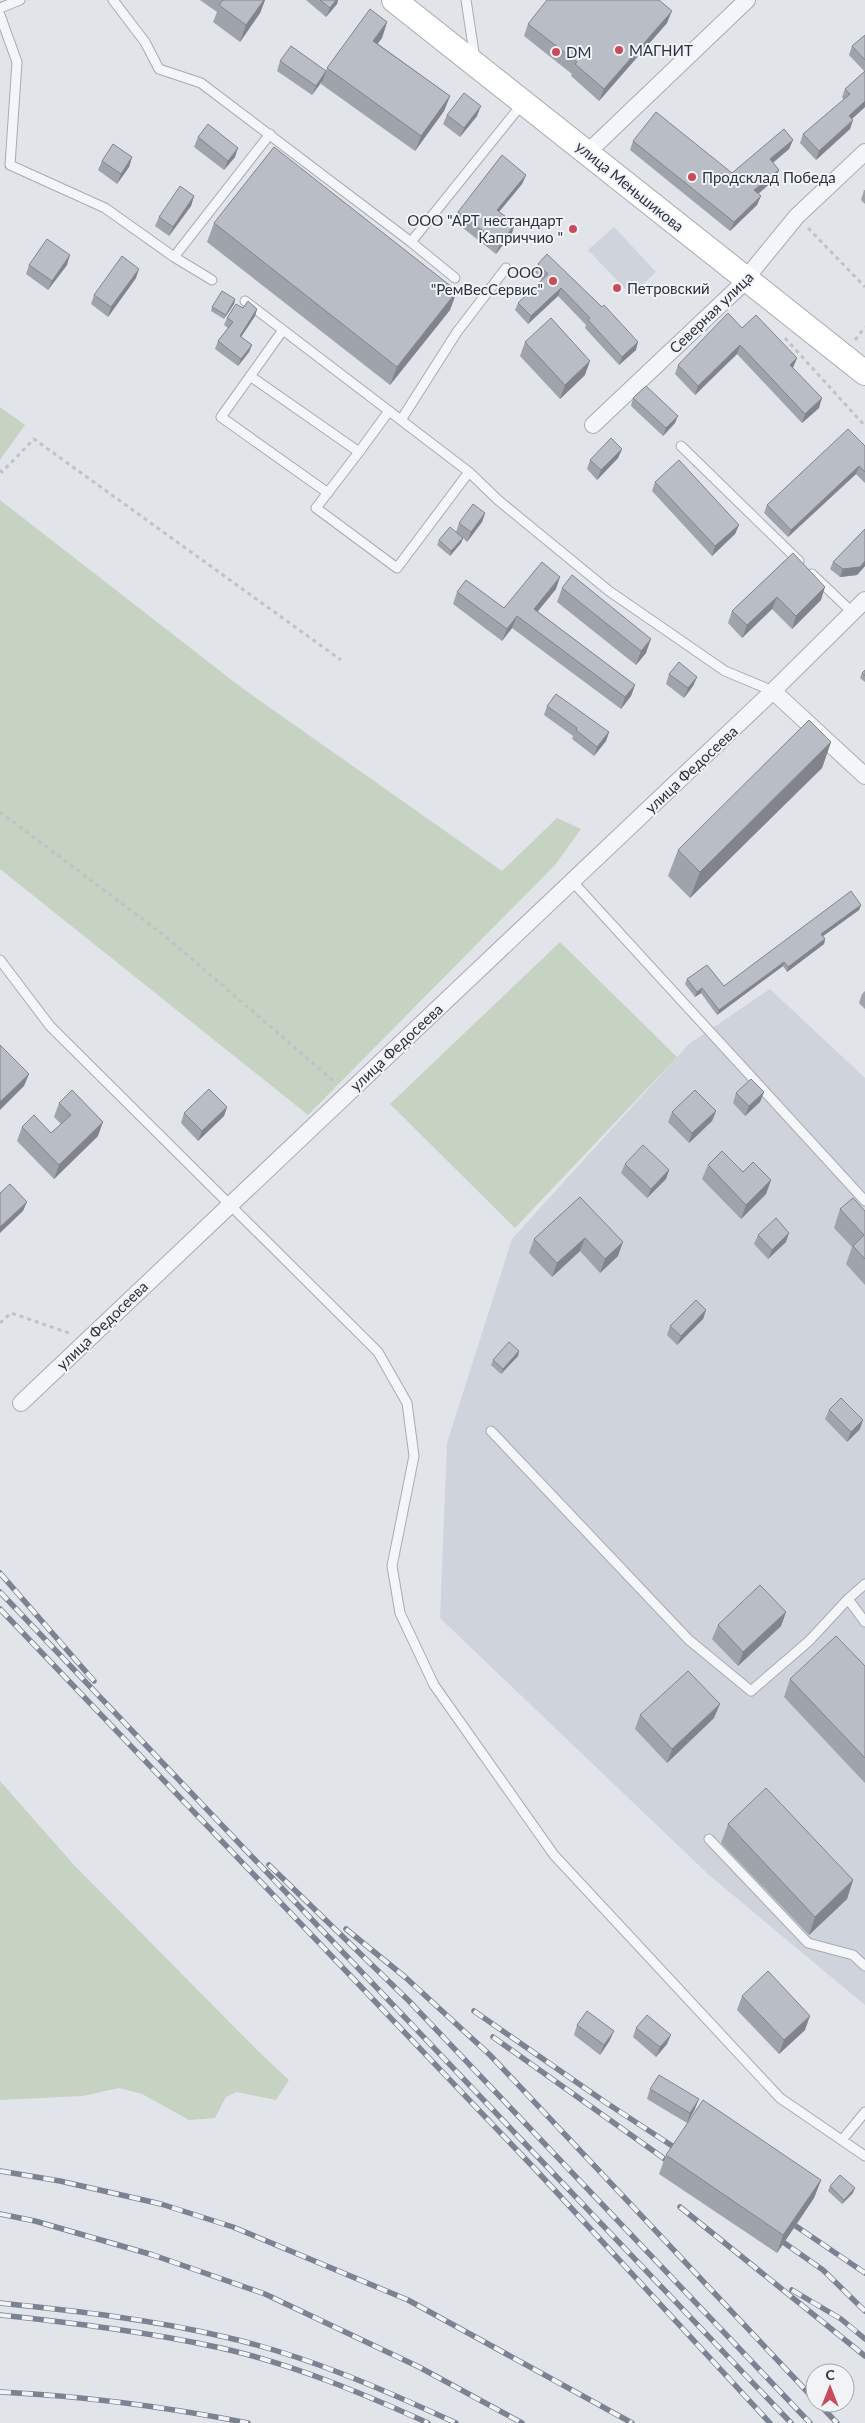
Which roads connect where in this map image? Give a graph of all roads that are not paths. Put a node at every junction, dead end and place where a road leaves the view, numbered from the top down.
1 (20, 0) edge
2 (113, 0) edge
3 (394, 0) edge
4 (466, 0) edge
5 (747, 0) edge
6 (0, 8) edge
7 (0, 15) edge
8 (476, 64) junction
9 (523, 102) junction
10 (270, 134) junction
11 (588, 152) junction
12 (865, 152) edge
13 (411, 242) junction
14 (174, 257) junction
15 (506, 268) dead end
16 (455, 278) dead end
17 (212, 280) dead end
18 (746, 280) junction
19 (245, 300) dead end
20 (283, 330) junction
21 (865, 373) edge
22 (250, 376) junction
23 (389, 411) junction
24 (401, 420) junction
25 (593, 424) dead end
26 (681, 446) dead end
27 (359, 452) junction
28 (469, 472) junction
29 (328, 493) junction
30 (865, 600) edge
31 (852, 612) junction
32 (773, 691) junction
33 (865, 776) edge
34 (572, 881) junction
35 (0, 960) edge
36 (865, 1201) edge
37 (229, 1204) junction
38 (21, 1403) dead end
39 (492, 1431) dead end
40 (865, 1584) edge
41 (848, 1599) junction
42 (865, 1622) edge
43 (709, 1839) dead end
44 (865, 1966) edge
45 (865, 2112) edge
46 (842, 2140) junction
47 (865, 2156) edge

1 - 6 lane
2 - 10 lane
3 - 8 main road, улица Меньшикова
4 - 8 lane
5 - 11 street
7 - 14 lane
8 - 9 main road, улица Меньшикова
9 - 11 main road, улица Меньшикова
9 - 13 lane
10 - 13 lane
10 - 14 lane
11 - 18 main road, улица Меньшикова
12 - 18 street, Северная улица
13 - 16 lane
14 - 17 lane
15 - 24 lane
18 - 21 main road, улица Меньшикова
18 - 25 street, Северная улица
19 - 20 lane
20 - 22 lane
20 - 23 lane
22 - 27 lane
22 - 29 lane
23 - 24 lane
23 - 27 lane
24 - 28 lane
26 - 31 lane
27 - 29 lane
28 - 29 lane
28 - 32 lane
30 - 31 street, улица Федосеева
31 - 32 street, улица Федосеева
32 - 33 street
32 - 34 street, улица Федосеева
34 - 36 lane
34 - 37 street, улица Федосеева
35 - 37 lane
37 - 38 street, улица Федосеева
37 - 46 lane
39 - 41 lane
40 - 41 lane
41 - 42 lane
43 - 44 lane
45 - 46 lane
46 - 47 lane

